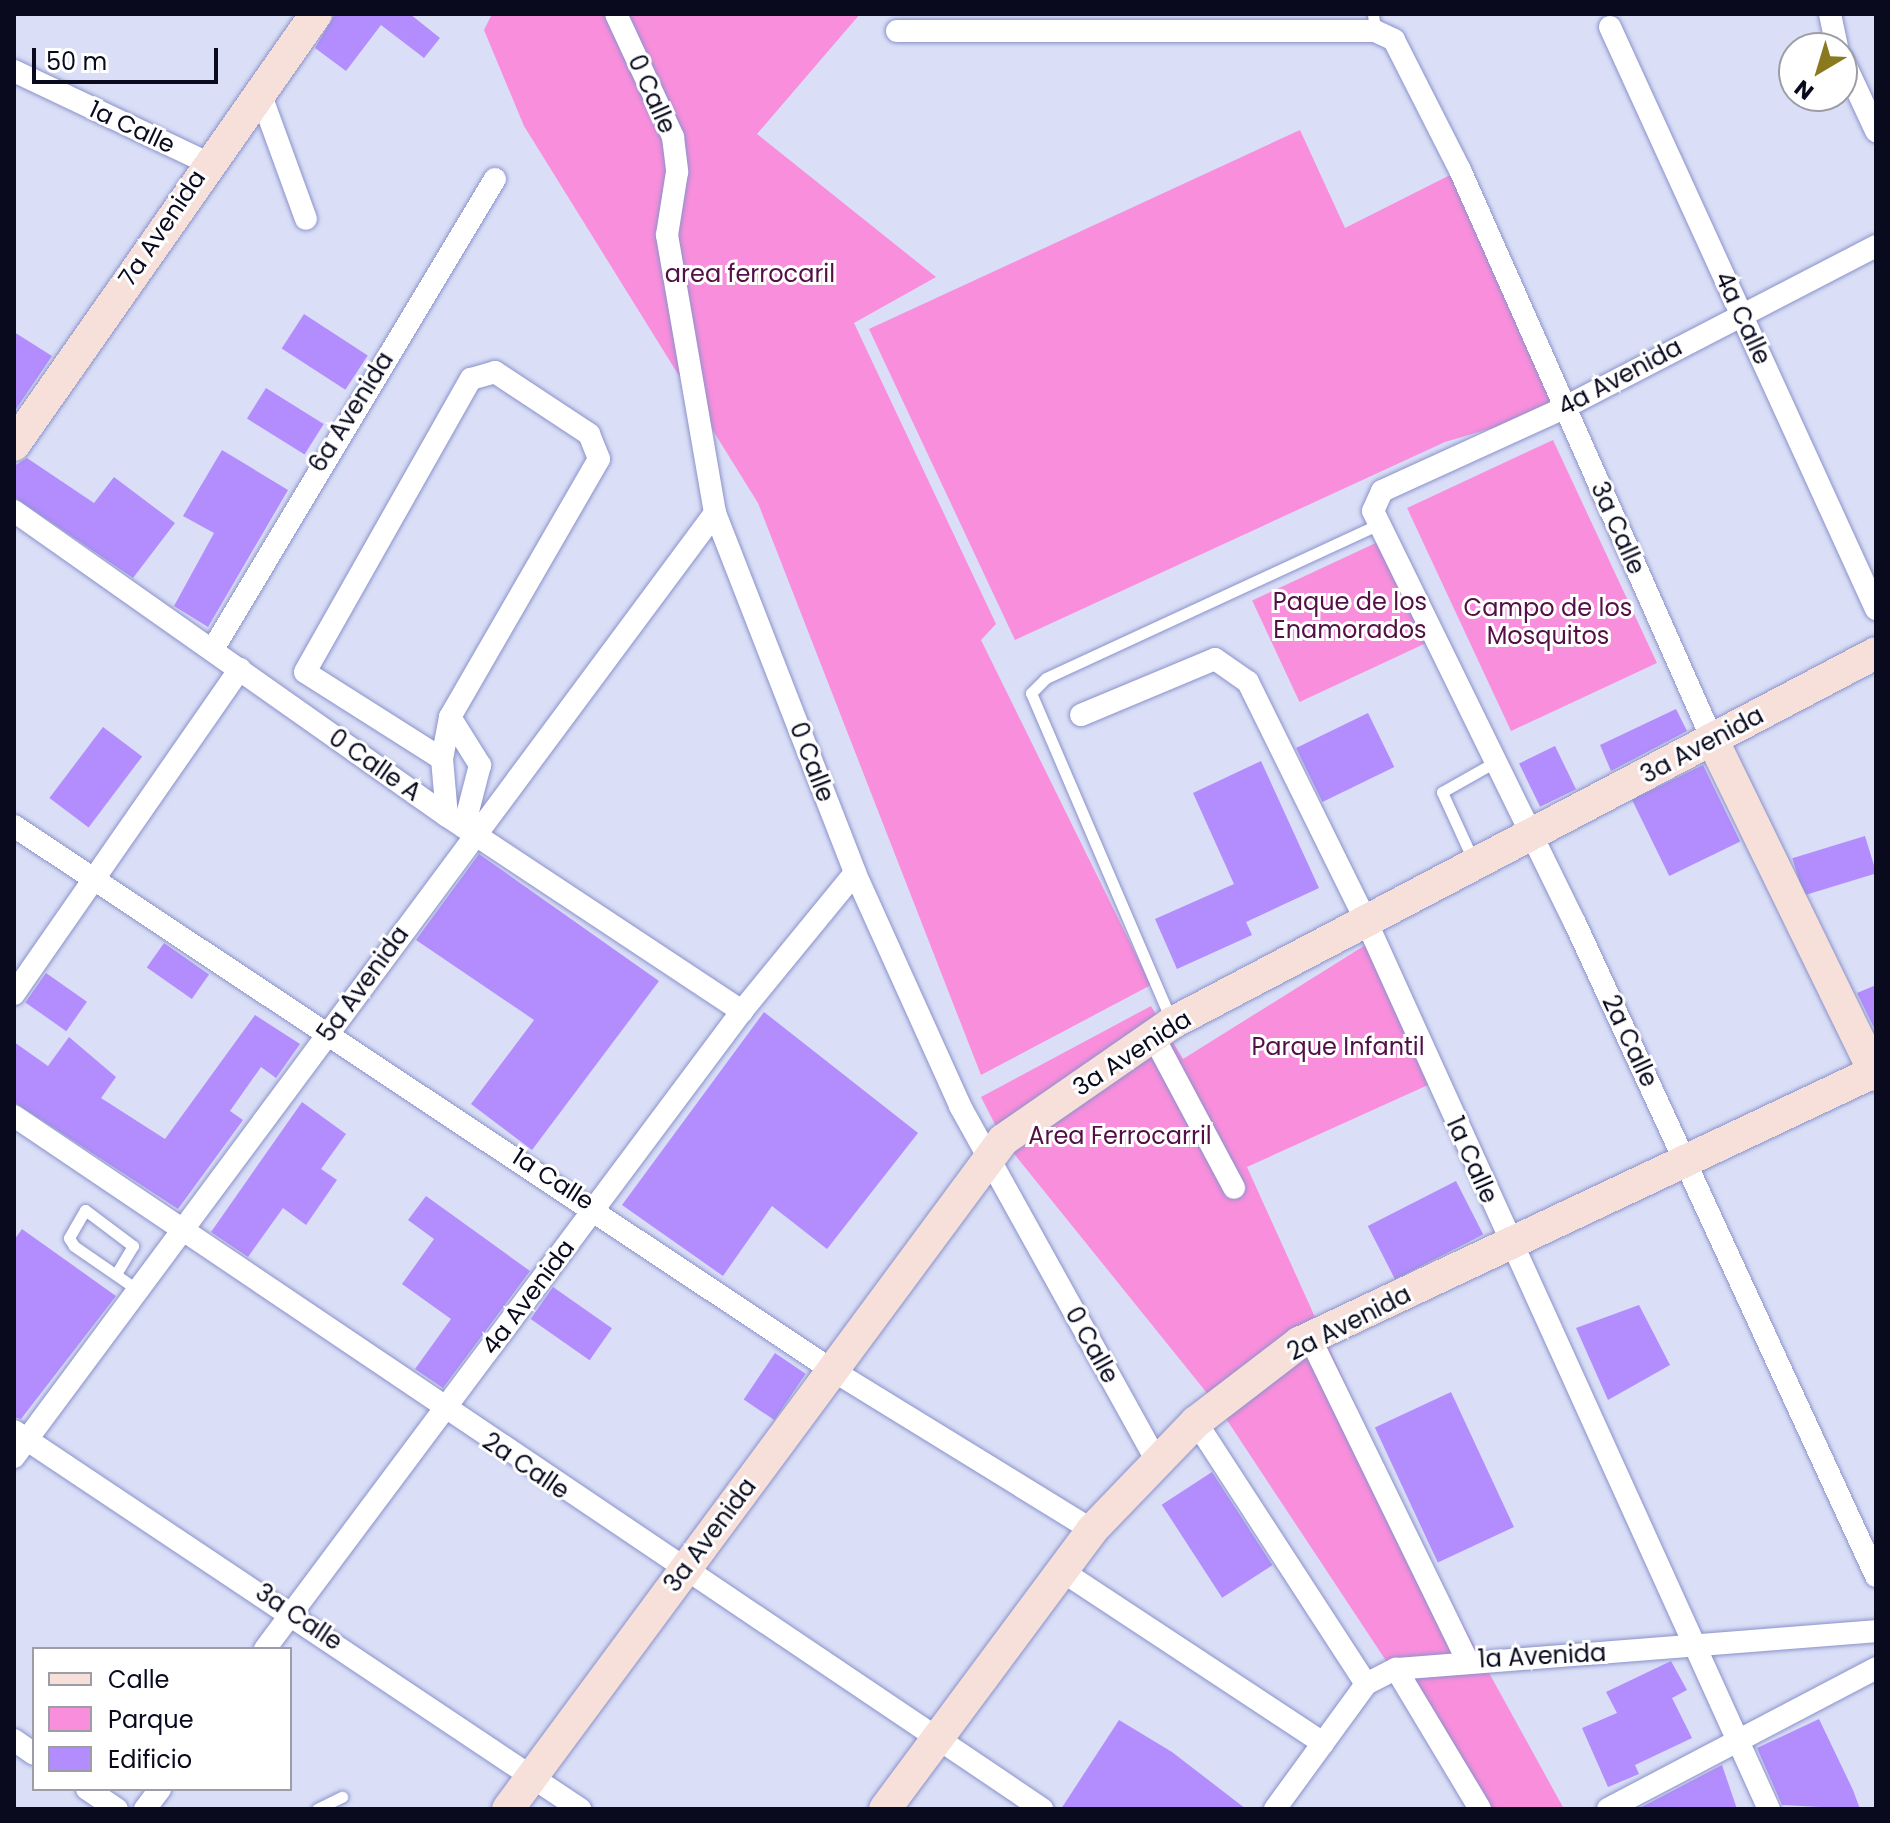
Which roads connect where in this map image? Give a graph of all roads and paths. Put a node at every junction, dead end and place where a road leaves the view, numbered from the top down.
1 (316, 14) edge
2 (616, 14) edge
3 (1374, 22) edge
4 (1083, 24) edge
5 (1610, 27) dead end
6 (897, 31) dead end
7 (14, 71) edge
8 (259, 90) junction
9 (1858, 92) edge
10 (1876, 131) edge
11 (206, 162) junction
12 (495, 179) dead end
13 (306, 219) dead end
14 (1876, 246) edge
15 (1741, 312) junction
16 (1564, 408) junction
17 (18, 431) edge
18 (14, 511) edge
19 (715, 513) junction
20 (1376, 518) junction
21 (1876, 609) edge
22 (213, 649) junction
23 (1876, 653) edge
24 (240, 669) junction
25 (1081, 715) dead end
26 (450, 717) junction
27 (1712, 739) junction
28 (442, 759) junction
29 (1495, 762) junction
30 (14, 826) edge
31 (461, 826) junction
32 (1532, 837) junction
33 (1476, 866) junction
34 (855, 873) junction
35 (97, 882) junction
36 (1367, 923) junction
37 (14, 994) edge
38 (742, 1011) junction
39 (1162, 1030) junction
40 (328, 1032) junction
41 (1875, 1072) edge
42 (14, 1116) edge
43 (1686, 1159) junction
44 (987, 1161) junction
45 (1234, 1188) dead end
46 (595, 1207) junction
47 (178, 1228) junction
48 (1511, 1246) junction
49 (116, 1274) junction
50 (135, 1288) junction
51 (1310, 1338) junction
52 (832, 1370) junction
53 (443, 1410) junction
54 (1196, 1422) junction
55 (18, 1443) edge
56 (1158, 1463) junction
57 (1092, 1530) junction
58 (683, 1571) junction
59 (1062, 1571) junction
60 (1876, 1576) edge
61 (292, 1612) junction
62 (1876, 1631) edge
63 (266, 1647) edge
64 (1694, 1647) junction
65 (1467, 1660) junction
66 (1876, 1668) edge
67 (1396, 1669) junction
68 (1366, 1684) junction
69 (1736, 1735) junction
70 (938, 1738) junction
71 (14, 1740) edge
72 (1323, 1743) junction
73 (32, 1753) edge
74 (531, 1776) junction
75 (90, 1791) edge
76 (158, 1791) edge
77 (342, 1797) dead end
78 (117, 1809) edge
79 (145, 1809) edge
80 (317, 1809) edge
81 (508, 1809) edge
82 (580, 1809) edge
83 (885, 1809) edge
84 (1042, 1809) edge
85 (1275, 1809) edge
86 (1480, 1809) edge
87 (1608, 1809) edge
88 (1769, 1809) edge

1 - 8 main road, 7a Avenida
2 - 19 street, 0 Calle
3 - 4 street
3 - 16 street, 3a Calle
4 - 6 street
5 - 15 street, 4a Calle
7 - 11 street, 1a Calle
8 - 11 main road, 7a Avenida
8 - 13 street
9 - 10 street
11 - 17 main road, 7a Avenida
12 - 22 street, 6a Avenida
14 - 15 street, 4a Avenida
15 - 16 street, 4a Avenida
15 - 21 street, 4a Calle
16 - 20 street, 4a Avenida
16 - 27 street, 3a Calle
18 - 22 street, 0 Calle A
19 - 31 street, 5a Avenida
19 - 34 street, 0 Calle
20 - 29 street, 2a Calle
20 - 39 lane
22 - 24 street, 0 Calle A
23 - 27 main road, 3a Avenida
24 - 31 street, 0 Calle A
24 - 35 street
25 - 36 street, 1a Calle
26 - 28 street
26 - 28 street
26 - 31 street
27 - 32 main road, 3a Avenida
27 - 41 main road, 3a Calle
28 - 31 street
29 - 32 street, 2a Calle
29 - 33 lane
30 - 35 street, 1a Calle
31 - 38 street, 0 Calle A
31 - 40 street, 5a Avenida
32 - 33 main road, 3a Avenida
32 - 43 street, 2a Calle
33 - 36 main road, 3a Avenida
34 - 38 street, 4a Avenida
34 - 44 street, 0 Calle
35 - 37 street
35 - 40 street, 1a Calle
36 - 39 main road, 3a Avenida
36 - 48 street, 1a Calle
38 - 46 street, 4a Avenida
39 - 44 main road, 3a Avenida
39 - 45 street
40 - 46 street, 1a Calle
40 - 47 street, 5a Avenida
41 - 43 main road, 2a Avenida
42 - 47 street, 2a Calle
43 - 48 main road, 2a Avenida
43 - 60 street, 2a Calle
44 - 52 main road, 3a Avenida
44 - 56 street, 0 Calle
46 - 52 street, 1a Calle
46 - 53 street, 4a Avenida
47 - 50 street, 5a Avenida
47 - 53 street, 2a Calle
48 - 51 main road, 2a Avenida
48 - 64 street, 1a Calle
49 - 49 lane
49 - 50 lane
50 - 55 street, 5a Avenida
51 - 54 main road, 2a Avenida
51 - 65 street
52 - 57 street, 1a Calle
52 - 58 main road, 3a Avenida
53 - 58 street, 2a Calle
53 - 61 street, 4a Avenida
54 - 56 main road, 2a Avenida
54 - 68 street
55 - 61 street, 3a Calle
56 - 57 main road, 2a Avenida
57 - 59 main road, 2a Avenida
58 - 70 street, 2a Calle
58 - 74 main road, 3a Avenida
59 - 70 main road, 2a Avenida
59 - 72 street
61 - 63 street, 4a Avenida
61 - 74 street, 3a Calle
62 - 64 street, 1a Avenida
64 - 65 street, 1a Avenida
64 - 69 street, 1a Calle
65 - 67 street, 1a Avenida
66 - 69 street
67 - 68 street, 1a Avenida
67 - 86 street
68 - 72 street, 1a Avenida
69 - 87 street
69 - 88 street, 1a Calle
70 - 83 main road, 2a Avenida
70 - 84 street, 2a Calle
71 - 73 street
72 - 85 street, 1a Avenida
74 - 81 main road, 3a Avenida
74 - 82 street, 3a Calle
75 - 78 street
76 - 79 street
77 - 80 lane

